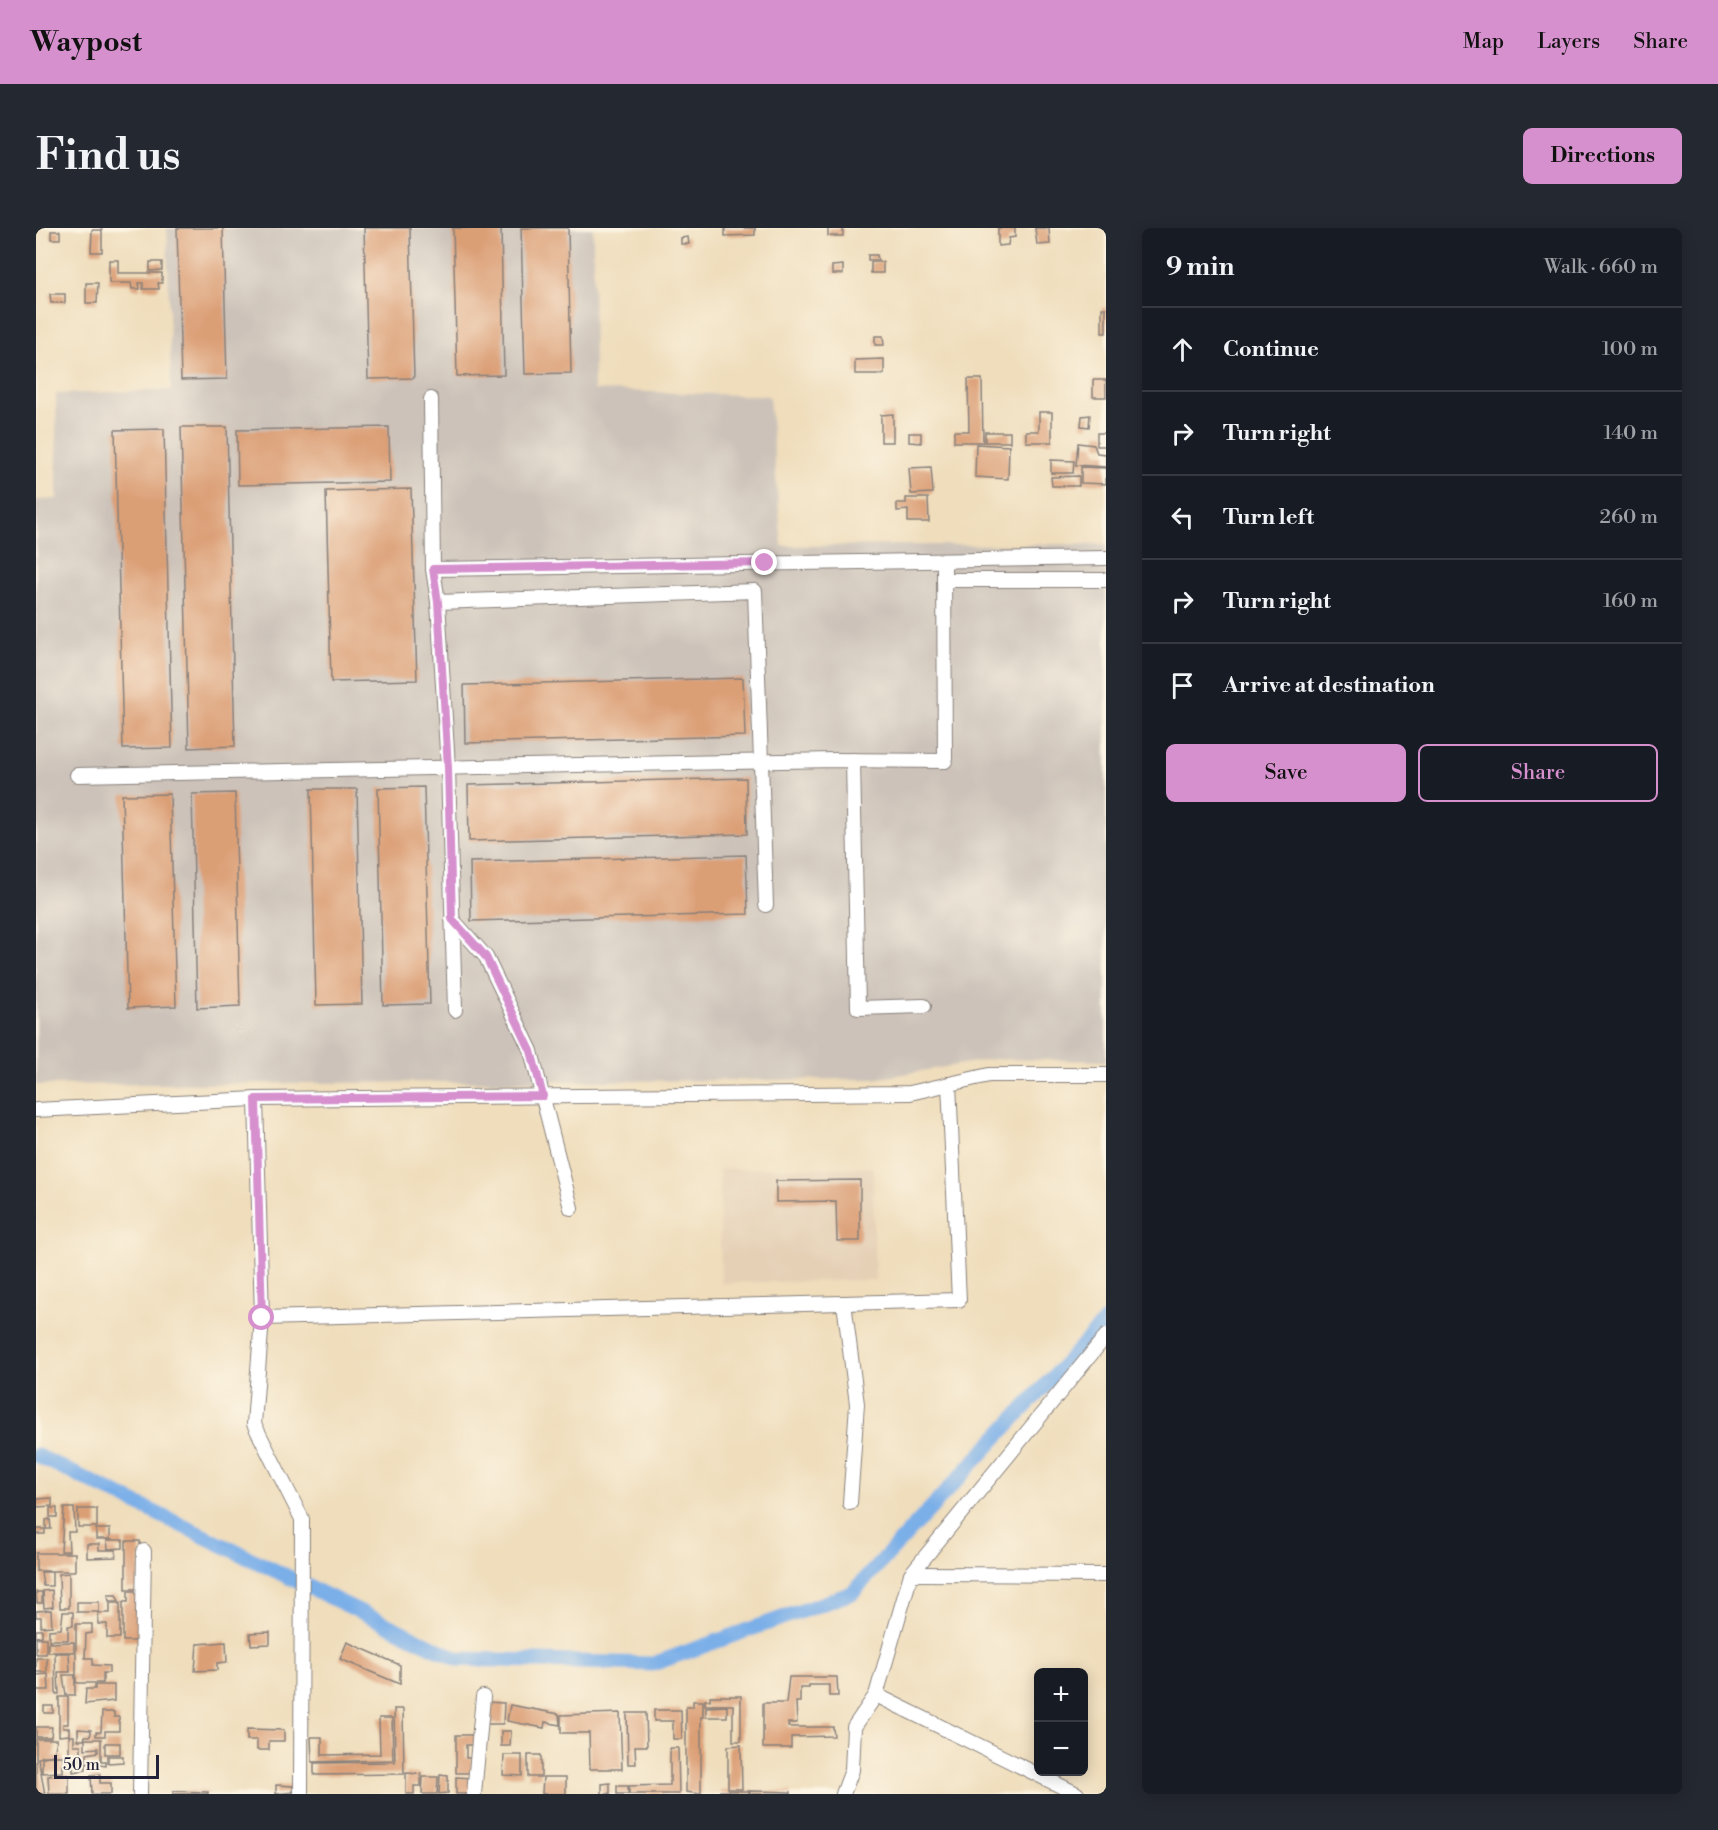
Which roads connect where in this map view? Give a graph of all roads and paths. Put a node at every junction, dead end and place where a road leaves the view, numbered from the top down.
1 (431, 399) dead end
2 (1106, 558) edge
3 (944, 561) junction
4 (433, 569) junction
5 (944, 579) junction
6 (1106, 580) edge
7 (438, 602) junction
8 (854, 760) junction
9 (759, 762) junction
10 (448, 768) junction
11 (77, 775) dead end
12 (766, 905) dead end
13 (452, 919) junction
14 (924, 1006) dead end
15 (455, 1010) dead end
16 (1106, 1075) edge
17 (949, 1084) junction
18 (543, 1096) junction
19 (256, 1099) junction
20 (36, 1110) edge
21 (571, 1208) dead end
22 (844, 1303) junction
23 (262, 1318) junction
24 (1106, 1336) edge
25 (850, 1503) dead end
26 (144, 1551) dead end
27 (911, 1574) junction
28 (1106, 1575) edge
29 (876, 1695) junction
30 (483, 1697) dead end
31 (140, 1794) edge
32 (301, 1794) edge
33 (474, 1794) edge
34 (843, 1794) edge
35 (1077, 1794) edge

1 - 4 street
2 - 3 street
3 - 4 street
3 - 5 street
4 - 7 street
5 - 6 street
5 - 8 street
7 - 9 street
7 - 10 street
8 - 9 street
8 - 14 street
9 - 10 street
9 - 12 street
10 - 11 street
10 - 13 street
13 - 15 street
13 - 18 street
16 - 17 street
17 - 18 street
17 - 22 street
18 - 19 street
18 - 21 street
19 - 20 street
19 - 23 street
22 - 23 street
22 - 25 street
23 - 32 street
24 - 27 street
26 - 31 street
27 - 28 street
27 - 29 street
29 - 34 street
29 - 35 street
30 - 33 street

